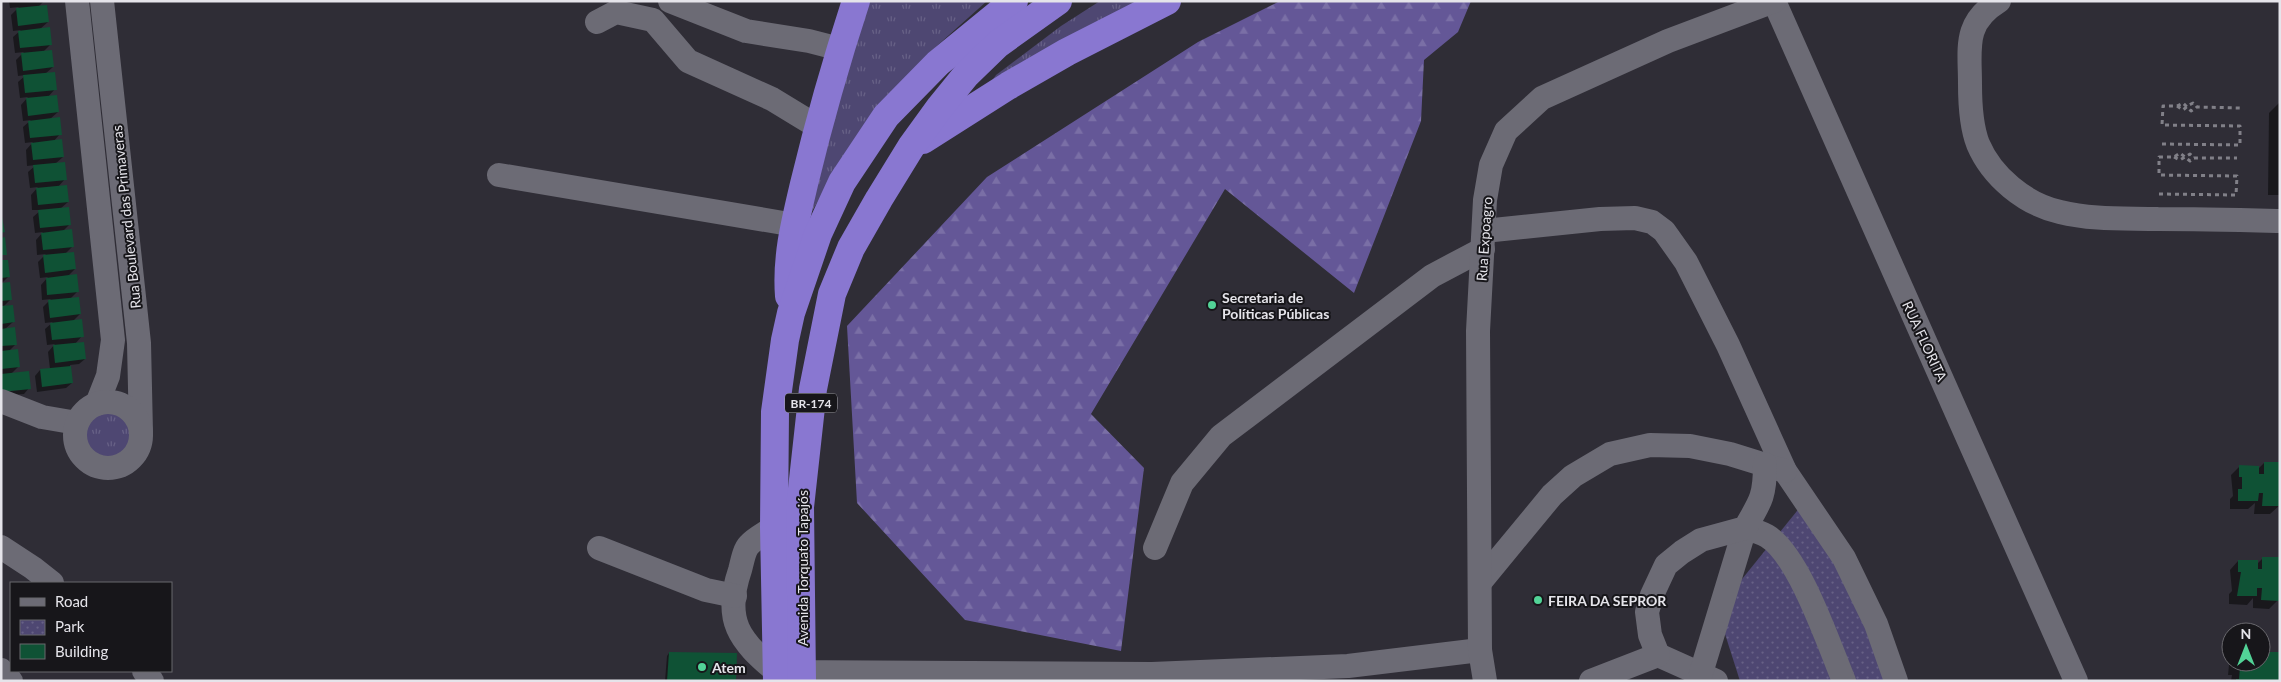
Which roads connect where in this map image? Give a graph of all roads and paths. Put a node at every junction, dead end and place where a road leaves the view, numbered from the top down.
1 (77, 1) edge
2 (102, 1) edge
3 (670, 1) edge
4 (856, 1) edge
5 (1014, 1) edge
6 (1058, 1) edge
7 (1167, 1) edge
8 (1774, 1) edge
9 (1998, 1) edge
10 (597, 22) dead end
11 (840, 49) junction
12 (2240, 108) dead end
13 (818, 127) junction
14 (2162, 144) dead end
15 (911, 148) junction
16 (2237, 158) dead end
17 (499, 175) dead end
18 (2159, 194) dead end
19 (2280, 221) edge
20 (795, 225) junction
21 (1483, 240) junction
22 (791, 313) junction
23 (1, 401) edge
24 (97, 404) junction
25 (77, 423) junction
26 (141, 433) junction
27 (1775, 468) junction
28 (774, 527) junction
29 (1739, 529) junction
30 (1, 547) edge
31 (598, 548) dead end
32 (1155, 548) dead end
33 (51, 582) edge
34 (1481, 582) junction
35 (734, 596) junction
36 (1480, 650) junction
37 (1658, 656) junction
38 (1, 670) edge
39 (869, 676) edge
40 (789, 677) edge
41 (1708, 677) edge
42 (12, 681) edge
43 (1485, 681) edge
44 (1591, 681) edge
45 (1844, 681) edge
46 (1896, 681) edge
47 (2076, 681) edge

1 - 24 street, Rua Boulevard das Primaveras
2 - 26 street, Rua Boulevard das Primaveras
3 - 11 street
4 - 11 highway
5 - 22 highway, Avenida Torquato Tapajós / BR-174
6 - 15 highway, Avenida Torquato Tapajós / BR-174
7 - 15 highway
8 - 21 street, Rua Expoagro
8 - 47 street, RUA FLORITA
9 - 19 street
10 - 13 street
11 - 13 highway
12 - 14 path
13 - 20 highway
15 - 40 highway, Avenida Torquato Tapajós / BR-174
16 - 18 path
17 - 20 street
20 - 22 highway
21 - 27 street
21 - 32 street
21 - 34 street, Rua Expoagro
22 - 28 highway, Avenida Torquato Tapajós / BR-174
23 - 25 street
24 - 25 street
24 - 26 street
25 - 26 street
27 - 29 street
27 - 34 street
27 - 46 street
28 - 35 street
28 - 40 highway, Avenida Torquato Tapajós / BR-174
29 - 37 street
29 - 41 street
29 - 45 street
30 - 33 street
31 - 35 street
34 - 36 street, Rua Expoagro
35 - 40 street
36 - 39 street
36 - 43 street, Rua Expoagro
37 - 41 street
37 - 44 street
38 - 42 street
39 - 40 street

